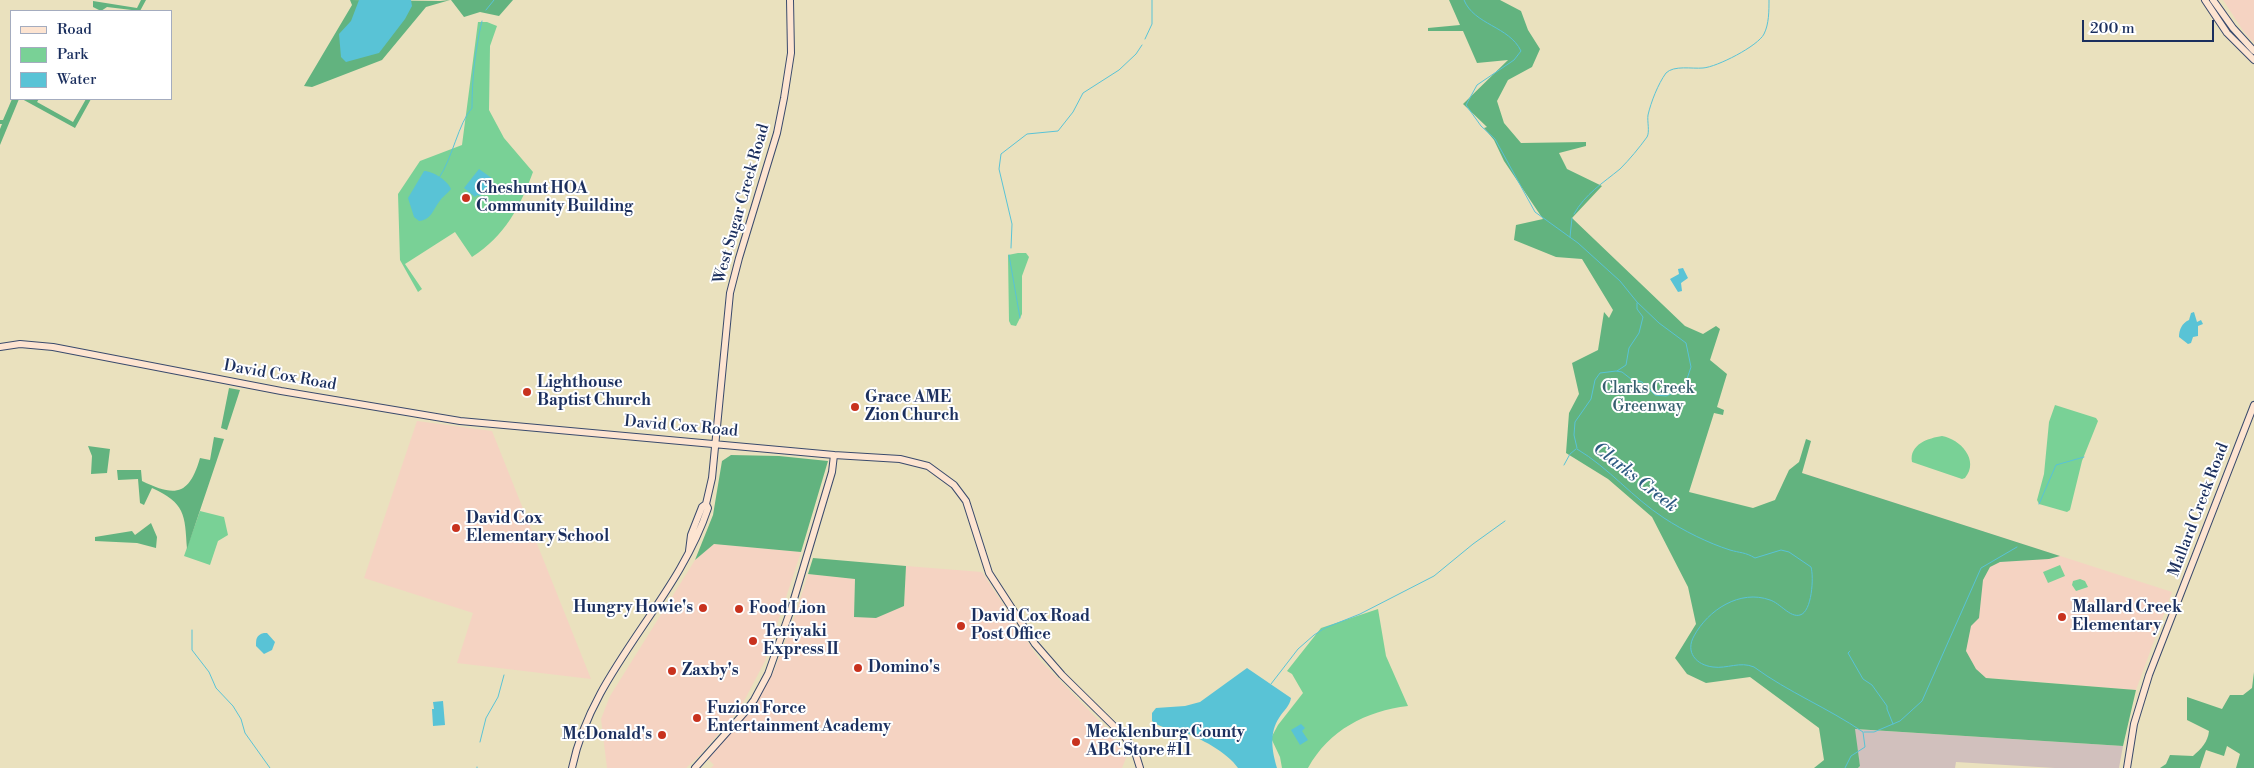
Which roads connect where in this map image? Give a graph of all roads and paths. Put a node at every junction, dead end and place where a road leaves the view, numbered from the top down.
1 (790, 0) edge
2 (2205, 0) edge
3 (2213, 0) edge
4 (2254, 51) edge
5 (2254, 60) edge
6 (0, 347) edge
7 (2254, 405) edge
8 (715, 444) junction
9 (834, 455) junction
10 (572, 768) edge
11 (695, 768) edge
12 (1140, 768) edge
13 (2127, 768) edge

1 - 8 main road, West Sugar Creek Road
2 - 5 main road
3 - 4 main road
6 - 8 main road, David Cox Road
7 - 13 main road, Mallard Creek Road
8 - 9 main road, David Cox Road
8 - 10 main road, West Sugar Creek Road
9 - 11 main road
9 - 12 main road, David Cox Road

